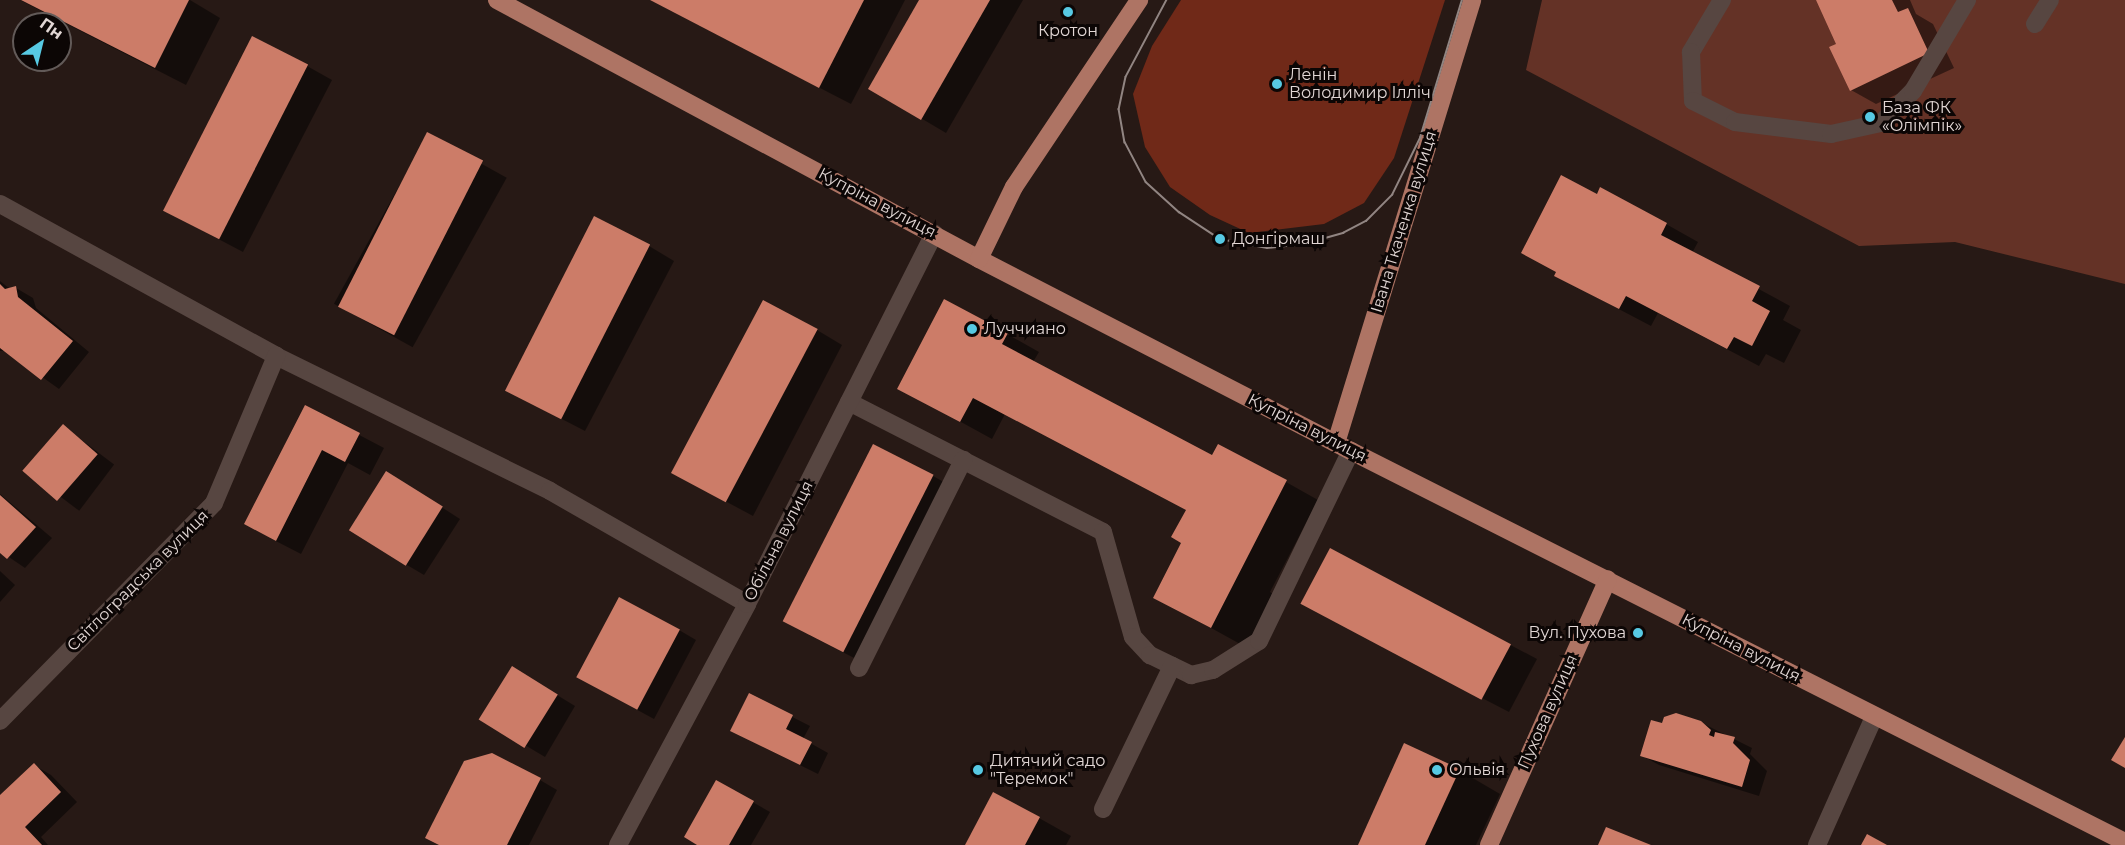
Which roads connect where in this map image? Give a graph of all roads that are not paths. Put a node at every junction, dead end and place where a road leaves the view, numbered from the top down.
1 (497, 0) edge
2 (1139, 0) edge
3 (1472, 0) edge
4 (1722, 0) edge
5 (1967, 0) edge
6 (2050, 0) edge
7 (2035, 24) dead end
8 (0, 204) edge
9 (934, 234) junction
10 (979, 259) junction
11 (276, 356) junction
12 (849, 402) junction
13 (1343, 447) junction
14 (963, 460) junction
15 (1608, 579) junction
16 (747, 604) junction
17 (1172, 666) junction
18 (859, 668) dead end
19 (1874, 717) junction
20 (0, 721) edge
21 (1103, 809) dead end
22 (2125, 842) edge
23 (618, 845) edge
24 (1489, 845) edge
25 (1817, 845) edge

1 - 9 main road, Купріна вулиця
2 - 10 main road
3 - 13 main road, Івана Ткаченка вулиця
4 - 5 street
6 - 7 street
8 - 11 street
9 - 10 main road, Купріна вулиця
9 - 12 street, Обільна вулиця
10 - 13 main road, Купріна вулиця
11 - 16 street
11 - 20 street, Світлоградська вулиця
12 - 14 street
12 - 16 street, Обільна вулиця
13 - 15 main road, Купріна вулиця
13 - 17 street
14 - 17 street
14 - 18 street
15 - 19 main road, Купріна вулиця
15 - 24 main road, Пухова вулиця
16 - 23 street, Обільна вулиця
17 - 21 street
19 - 22 main road, Купріна вулиця
19 - 25 street

